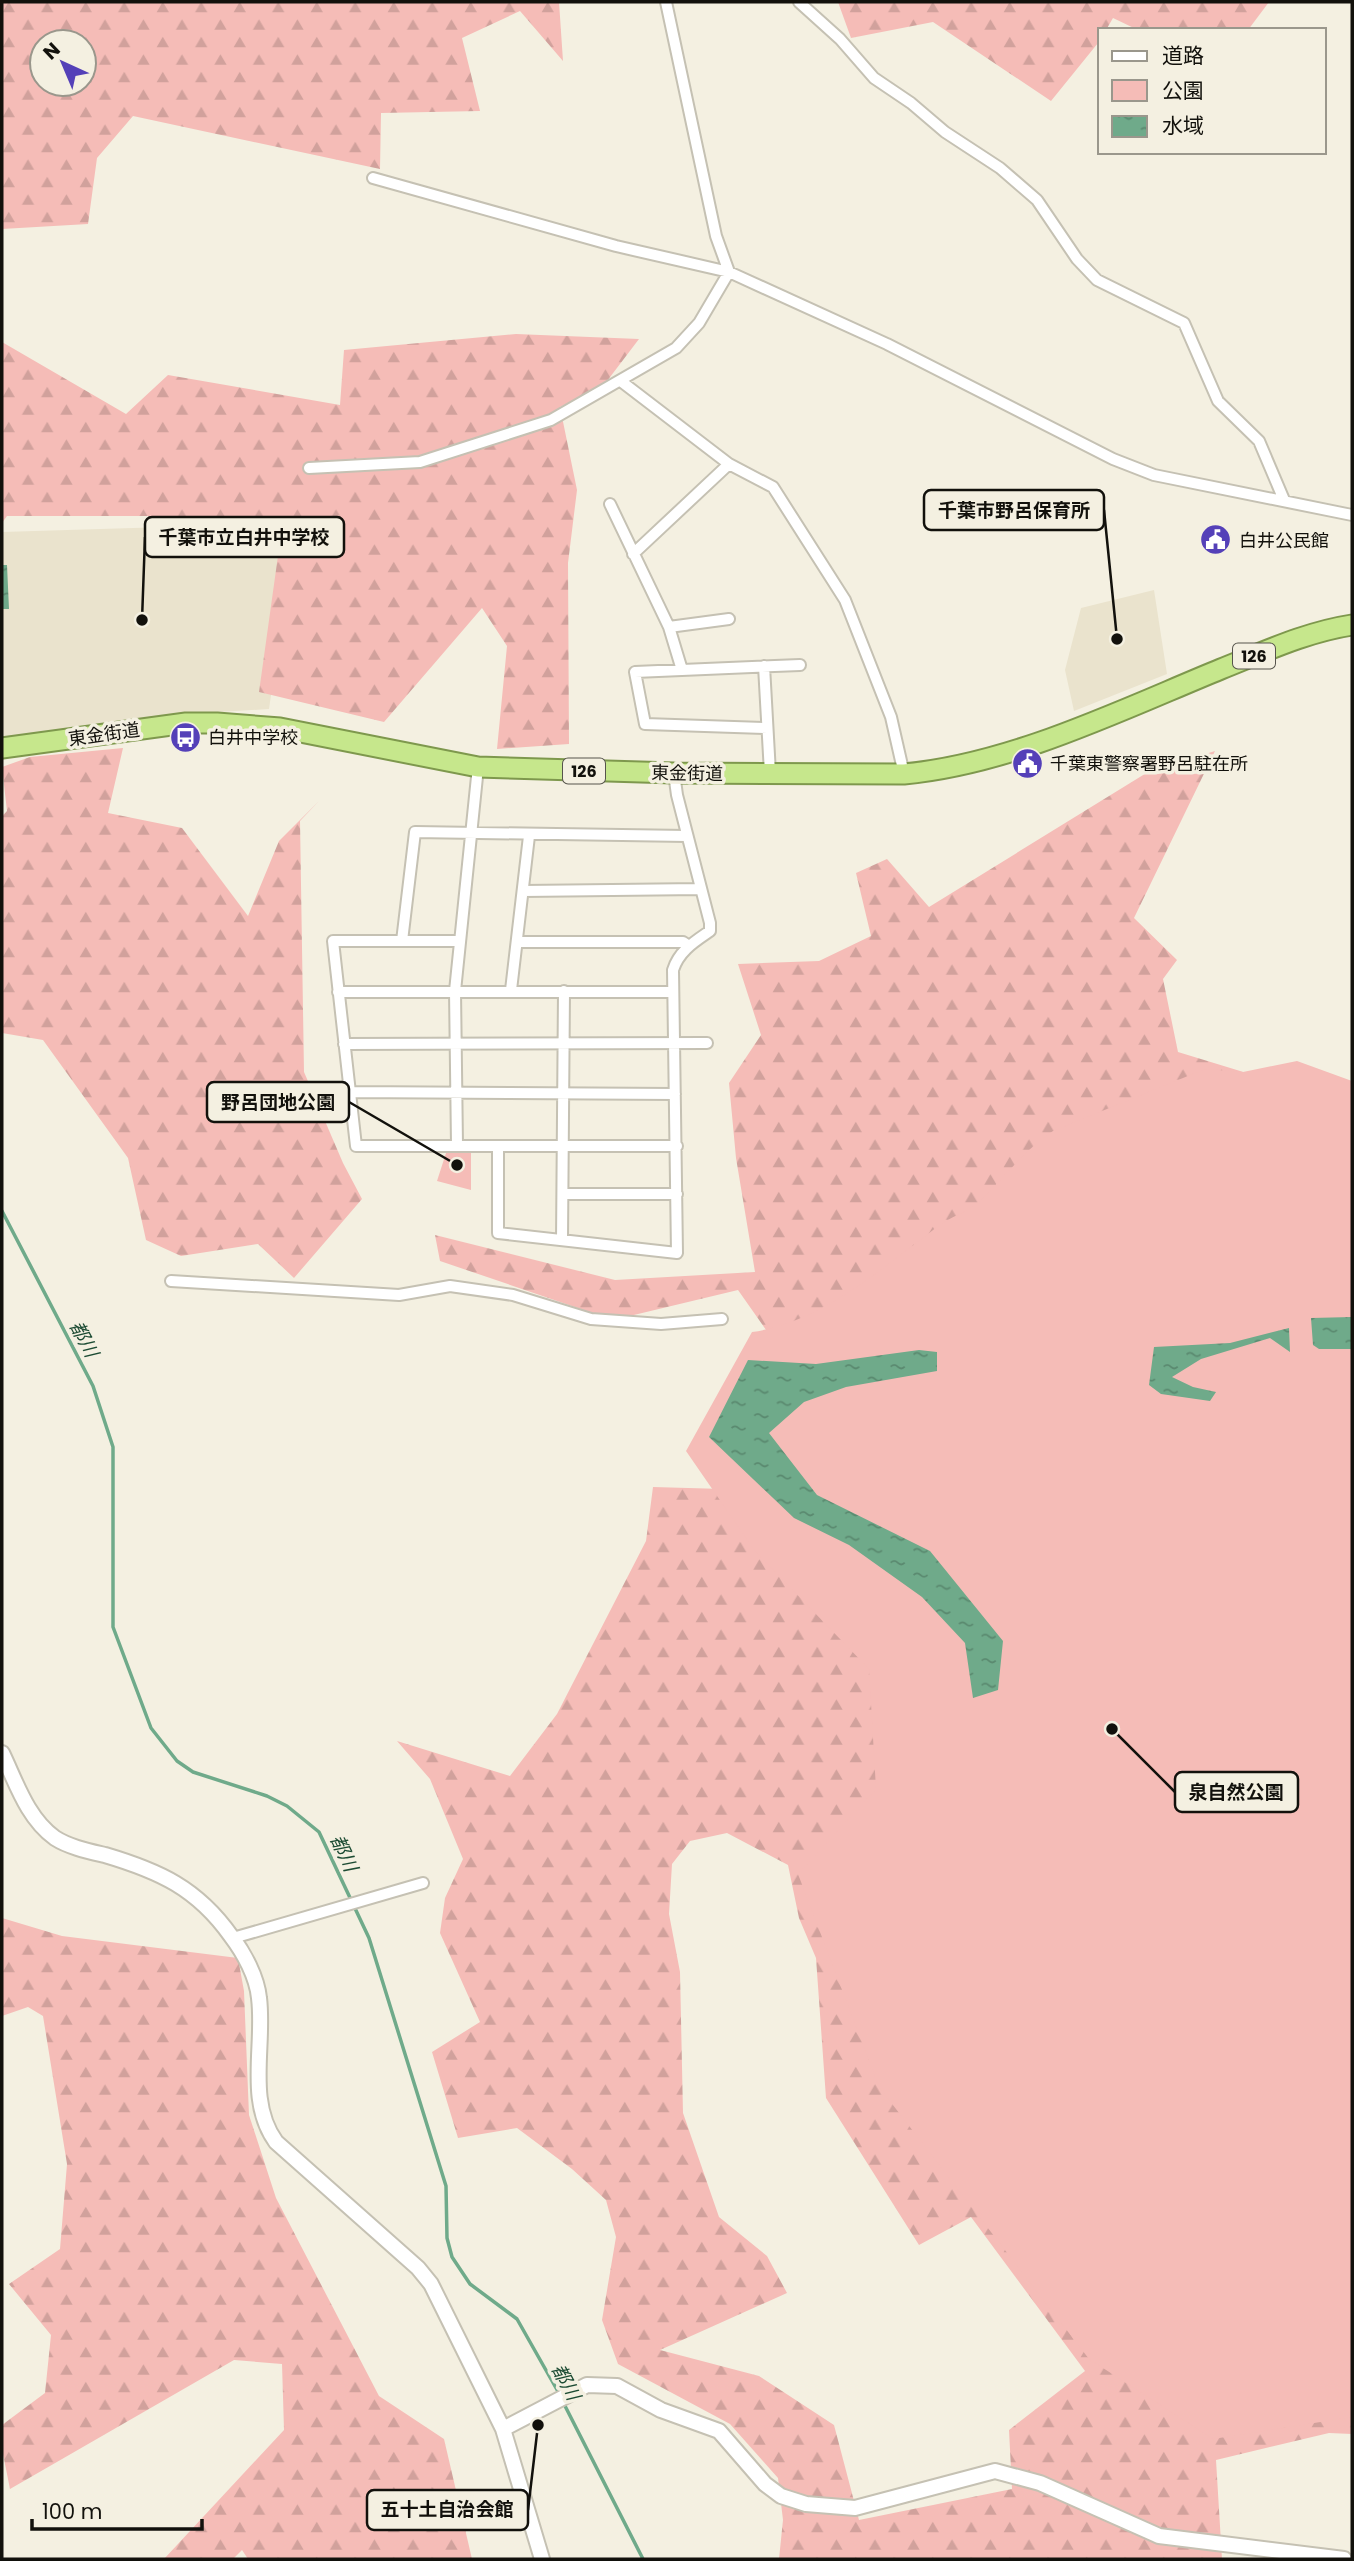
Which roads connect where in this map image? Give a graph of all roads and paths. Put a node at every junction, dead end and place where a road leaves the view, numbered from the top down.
1 (666, 2) edge
2 (799, 2) edge
3 (373, 178) dead end
4 (729, 272) junction
5 (622, 382) junction
6 (729, 464) junction
7 (309, 468) dead end
8 (1284, 500) junction
9 (610, 504) dead end
10 (1352, 515) edge
11 (633, 554) junction
12 (729, 619) dead end
13 (1352, 625) edge
14 (669, 627) junction
15 (800, 665) dead end
16 (764, 666) junction
17 (682, 670) junction
18 (767, 729) junction
19 (2, 748) edge
20 (478, 767) junction
21 (674, 773) junction
22 (770, 773) junction
23 (904, 774) junction
24 (471, 835) junction
25 (529, 836) junction
26 (687, 836) junction
27 (701, 889) junction
28 (523, 891) junction
29 (401, 942) junction
30 (460, 942) junction
31 (517, 942) junction
32 (689, 946) junction
33 (511, 990) junction
34 (564, 990) junction
35 (455, 991) junction
36 (338, 992) junction
37 (672, 992) junction
38 (456, 1043) junction
39 (564, 1043) junction
40 (707, 1043) dead end
41 (344, 1044) junction
42 (673, 1044) junction
43 (350, 1092) junction
44 (457, 1092) junction
45 (564, 1092) junction
46 (675, 1094) junction
47 (457, 1145) junction
48 (563, 1145) junction
49 (498, 1146) junction
50 (677, 1146) junction
51 (563, 1194) junction
52 (677, 1194) junction
53 (562, 1240) junction
54 (171, 1281) dead end
55 (722, 1319) dead end
56 (2, 1753) edge
57 (424, 1883) dead end
58 (233, 1938) junction
59 (503, 2429) junction
60 (542, 2559) edge
61 (1344, 2559) edge

1 - 4 street
2 - 8 street
3 - 4 street
4 - 5 street
4 - 8 street
5 - 6 street
5 - 7 street
6 - 11 street
6 - 23 street
8 - 10 street
9 - 11 street
11 - 14 street
12 - 14 street
13 - 23 highway, 東金街道 / 126
14 - 17 street
15 - 16 street
16 - 17 street
16 - 18 street
17 - 18 street
18 - 22 street
19 - 20 highway, 東金街道 / 126
20 - 21 highway, 東金街道 / 126
20 - 24 street
21 - 22 highway, 東金街道 / 126
21 - 26 street
22 - 23 highway, 東金街道 / 126
24 - 25 street
24 - 29 street
24 - 30 street
25 - 26 street
25 - 28 street
26 - 27 street
27 - 28 street
27 - 32 street
28 - 31 street
29 - 30 street
29 - 36 street
30 - 35 street
31 - 32 street
31 - 33 street
32 - 37 street
33 - 34 street
33 - 35 street
34 - 37 street
34 - 39 street
35 - 36 street
35 - 38 street
36 - 41 street
37 - 42 street
38 - 39 street
38 - 41 street
38 - 44 street
39 - 42 street
39 - 45 street
40 - 42 street
41 - 43 street
42 - 46 street
43 - 44 street
43 - 47 street
44 - 45 street
44 - 47 street
45 - 46 street
45 - 48 street
46 - 50 street
47 - 49 street
48 - 49 street
48 - 50 street
48 - 51 street
49 - 53 street
50 - 52 street
51 - 52 street
51 - 53 street
52 - 53 street
54 - 55 street
56 - 58 street
57 - 58 street
58 - 59 street
59 - 60 street
59 - 61 street

